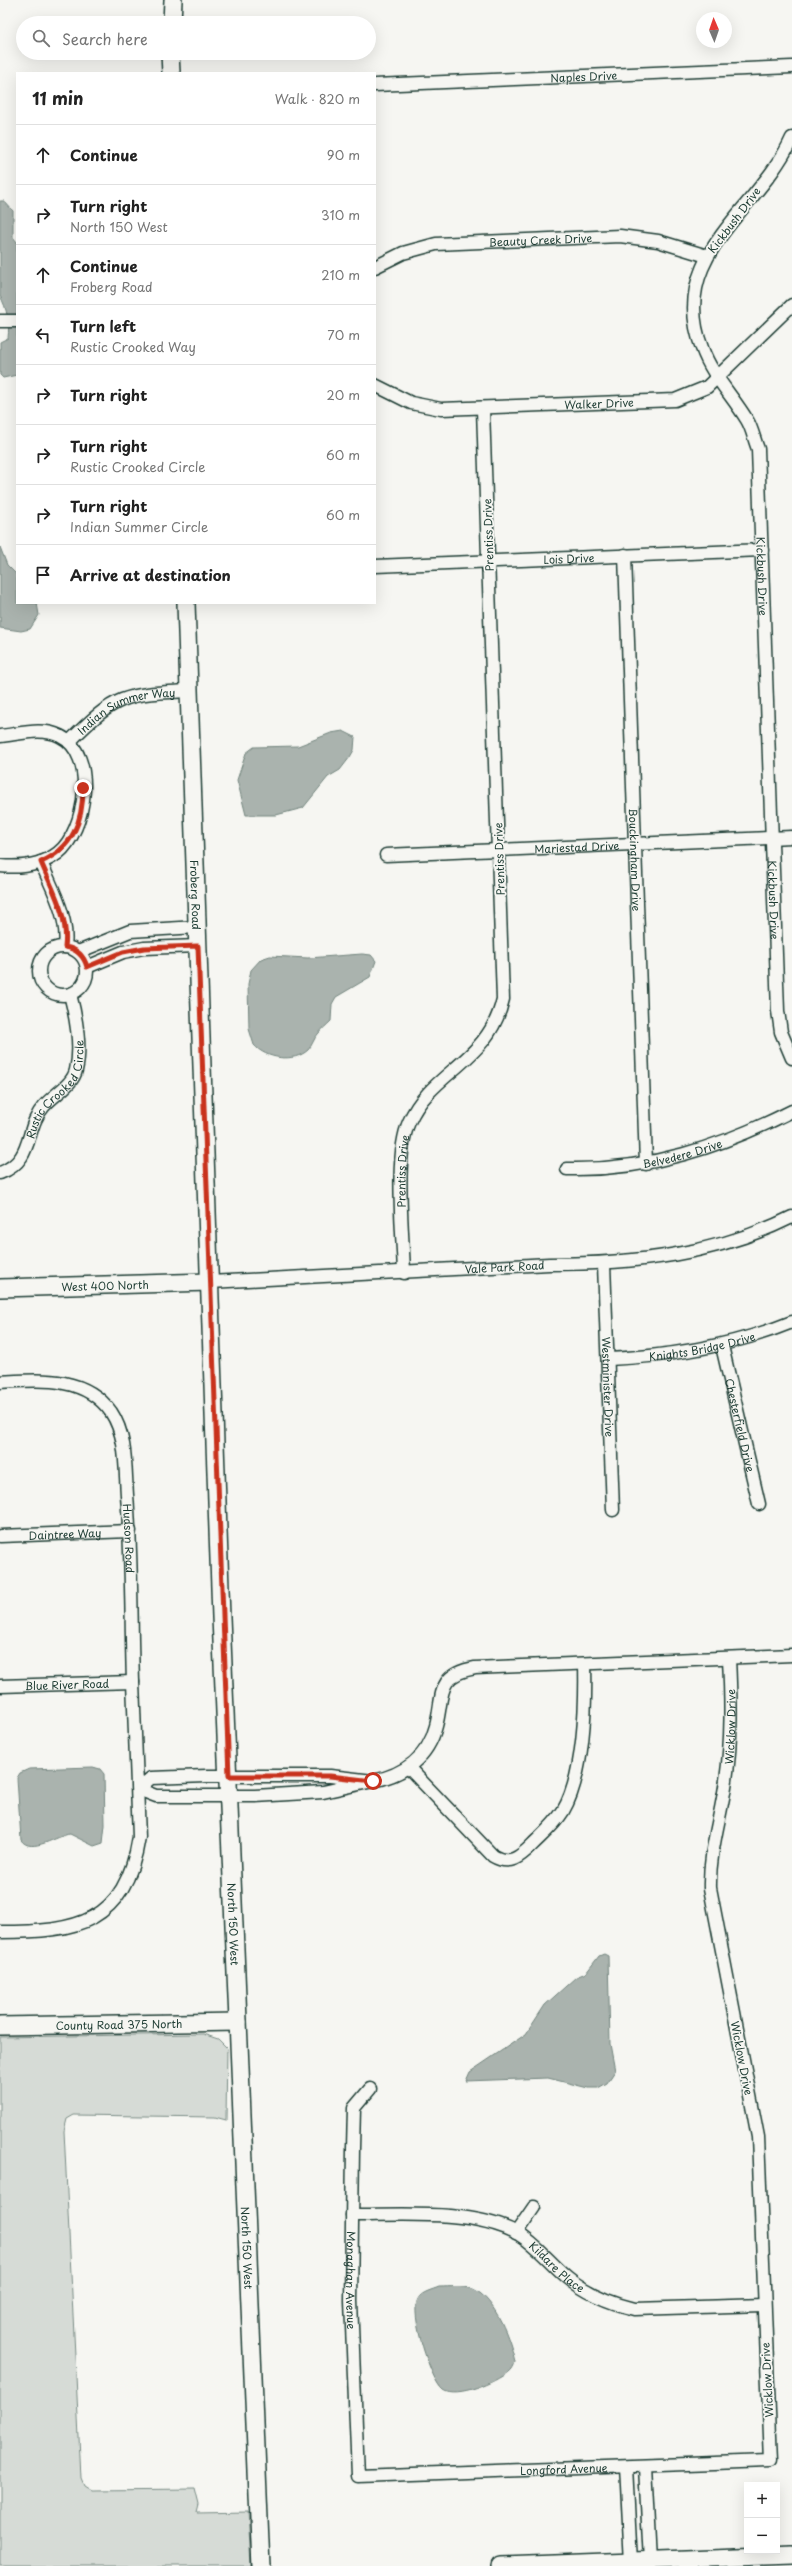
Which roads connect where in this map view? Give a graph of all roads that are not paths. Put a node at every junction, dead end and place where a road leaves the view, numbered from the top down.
1 (172, 0) edge
2 (172, 16) edge
3 (170, 60) edge
4 (792, 67) edge
5 (171, 72) edge
6 (376, 85) edge
7 (792, 138) edge
8 (707, 256) junction
9 (376, 266) edge
10 (792, 306) edge
11 (2, 321) edge
12 (16, 321) edge
13 (716, 379) junction
14 (376, 386) edge
15 (483, 409) junction
16 (762, 550) junction
17 (625, 555) junction
18 (488, 561) junction
19 (376, 566) edge
20 (186, 604) edge
21 (189, 691) junction
22 (0, 736) edge
23 (69, 742) junction
24 (792, 837) edge
25 (772, 838) junction
26 (635, 844) junction
27 (498, 850) junction
28 (386, 855) dead end
29 (41, 862) junction
30 (0, 866) edge
31 (197, 926) junction
32 (198, 946) junction
33 (65, 947) junction
34 (78, 952) junction
35 (87, 967) junction
36 (70, 994) junction
37 (792, 1058) edge
38 (792, 1111) edge
39 (646, 1164) junction
40 (567, 1169) dead end
41 (0, 1173) edge
42 (792, 1217) edge
43 (604, 1264) junction
44 (404, 1273) junction
45 (210, 1282) junction
46 (0, 1288) edge
47 (792, 1322) edge
48 (722, 1346) junction
49 (609, 1359) junction
50 (0, 1382) edge
51 (759, 1504) dead end
52 (613, 1510) dead end
53 (130, 1530) junction
54 (0, 1536) edge
55 (792, 1655) edge
56 (729, 1658) junction
57 (585, 1664) junction
58 (133, 1682) junction
59 (0, 1686) edge
60 (408, 1768) junction
61 (229, 1776) junction
62 (373, 1781) junction
63 (138, 1788) junction
64 (230, 1795) junction
65 (0, 1932) edge
66 (238, 2022) junction
67 (0, 2026) edge
68 (370, 2089) dead end
69 (534, 2207) dead end
70 (352, 2215) junction
71 (516, 2233) junction
72 (763, 2305) junction
73 (771, 2461) joint
74 (626, 2467) junction
75 (645, 2467) junction
76 (358, 2476) joint
77 (792, 2555) edge
78 (650, 2561) junction
79 (630, 2562) junction
80 (261, 2566) edge
81 (500, 2566) edge

1 - 2 street
3 - 5 street
4 - 6 street, Naples Drive
7 - 8 street, Kickbush Drive
8 - 9 street, Beauty Creek Drive
8 - 13 street, Kickbush Drive
10 - 13 street, Walker Drive
11 - 12 street
13 - 15 street, Walker Drive
13 - 16 street, Kickbush Drive
14 - 15 street, Walker Drive
15 - 18 street, Prentiss Drive
16 - 17 street, Lois Drive
16 - 25 street, Kickbush Drive
17 - 18 street, Lois Drive
17 - 26 street, Bouckingham Drive
18 - 19 street, Lois Drive
18 - 27 street, Prentiss Drive
20 - 21 street, Froberg Road
21 - 23 street, Indian Summer Way
21 - 31 street, Froberg Road
22 - 23 street
23 - 29 street
24 - 25 street, Mariestad Drive
25 - 26 street, Mariestad Drive
25 - 37 street, Kickbush Drive
26 - 27 street, Mariestad Drive
26 - 39 street, Bouckingham Drive
27 - 28 street, Mariestad Drive
27 - 44 street, Prentiss Drive
29 - 30 street
29 - 33 street
31 - 32 street, Froberg Road
31 - 34 street
32 - 35 street
32 - 45 street, Froberg Road
33 - 34 street
33 - 36 street
34 - 35 street
35 - 36 street
36 - 41 street, Rustic Crooked Circle
38 - 39 street, Belvedere Drive
39 - 40 street, Belvedere Drive
42 - 43 street, Vale Park Road
43 - 44 street, Vale Park Road
43 - 49 street, Westminister Drive
44 - 45 street, Vale Park Road
45 - 46 street, West 400 North
45 - 61 street, North 150 West
47 - 48 street, Knights Bridge Drive
48 - 49 street, Knights Bridge Drive
48 - 51 street, Chesterfield Drive
49 - 52 street, Westminister Drive
50 - 53 street, Hudson Road
53 - 54 street, Daintree Way
53 - 58 street, Hudson Road
55 - 56 street
56 - 57 street
56 - 72 street, Wicklow Drive
57 - 60 street
57 - 60 street
58 - 59 street, Blue River Road
58 - 63 street, Hudson Road
60 - 62 street
61 - 62 street
61 - 63 street
61 - 64 street, North 150 West
62 - 64 street
63 - 64 street
63 - 65 street, Hudson Road
64 - 66 street, North 150 West
66 - 67 street, County Road 375 North
66 - 80 street, North 150 West
68 - 70 street, Monaghan Avenue
69 - 71 street
70 - 71 street, Kildare Place
70 - 76 street, Monaghan Avenue
71 - 72 street, Kildare Place
72 - 73 street, Wicklow Drive
73 - 75 street, Longford Avenue
74 - 75 street, Longford Avenue
74 - 76 street, Longford Avenue
74 - 79 street
75 - 78 street
77 - 78 street
78 - 79 street
79 - 81 street

